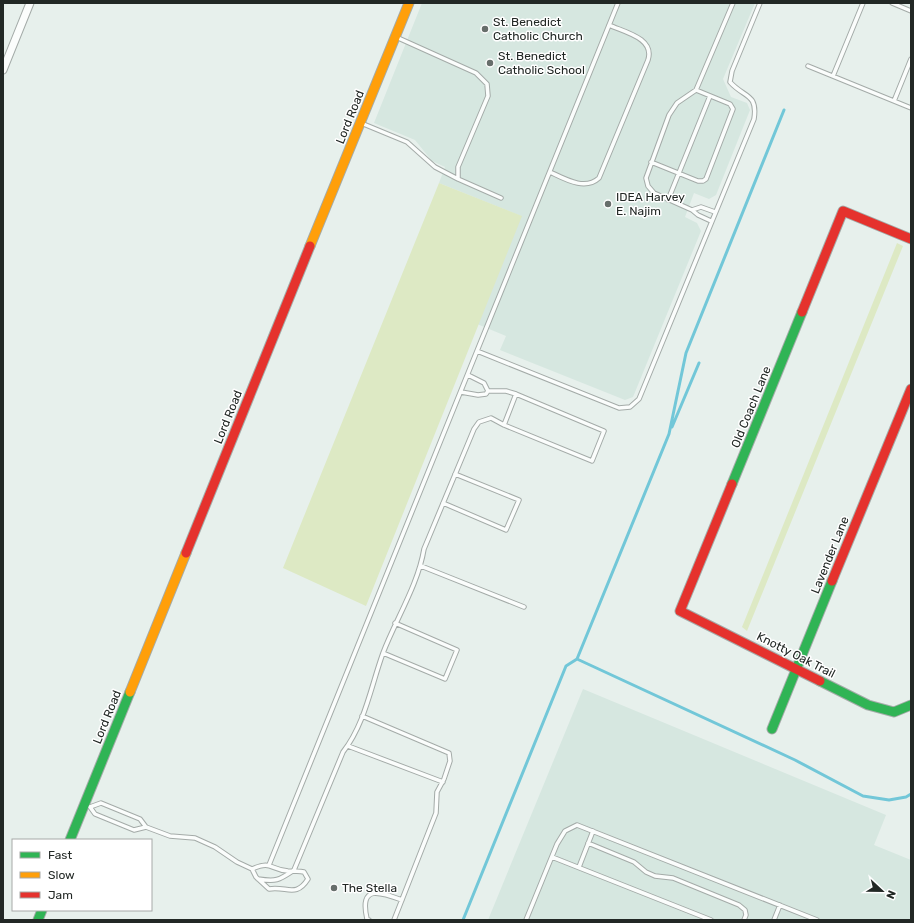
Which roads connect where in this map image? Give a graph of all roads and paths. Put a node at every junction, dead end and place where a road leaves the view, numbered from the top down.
1 (30, 3) edge
2 (409, 3) edge
3 (618, 3) edge
4 (733, 3) edge
5 (760, 3) edge
6 (862, 3) edge
7 (892, 3) edge
8 (911, 11) edge
9 (609, 25) junction
10 (395, 36) junction
11 (911, 59) edge
12 (808, 66) dead end
13 (3, 70) edge
14 (833, 76) junction
15 (696, 90) junction
16 (710, 96) junction
17 (894, 101) junction
18 (911, 108) edge
19 (360, 123) junction
20 (651, 162) junction
21 (550, 172) junction
22 (679, 173) junction
23 (458, 179) junction
24 (501, 198) dead end
25 (668, 200) junction
26 (692, 210) junction
27 (715, 212) junction
28 (712, 221) junction
29 (911, 239) edge
30 (477, 351) junction
31 (468, 375) junction
32 (911, 389) edge
33 (488, 391) junction
34 (460, 392) junction
35 (516, 394) junction
36 (504, 425) junction
37 (455, 474) junction
38 (443, 503) junction
39 (422, 566) junction
40 (524, 606) dead end
41 (680, 611) joint
42 (395, 624) junction
43 (383, 653) junction
44 (797, 668) junction
45 (908, 706) edge
46 (362, 716) junction
47 (772, 729) dead end
48 (348, 746) junction
49 (443, 782) junction
50 (87, 806) junction
51 (146, 827) junction
52 (593, 831) junction
53 (70, 839) edge
54 (588, 843) junction
55 (552, 857) junction
56 (269, 864) junction
57 (579, 867) junction
58 (252, 869) junction
59 (294, 870) junction
60 (258, 879) junction
61 (273, 881) junction
62 (274, 888) junction
63 (402, 900) junction
64 (780, 905) junction
65 (807, 918) edge
66 (369, 920) edge
67 (394, 920) edge
68 (526, 920) edge
69 (711, 920) edge
70 (744, 920) edge
71 (774, 920) edge
72 (817, 920) edge

1 - 13 street
2 - 10 street, Lord Road
3 - 9 lane
4 - 15 lane
5 - 27 lane
6 - 14 lane
7 - 8 lane
9 - 21 lane
9 - 21 lane
10 - 19 street, Lord Road
10 - 23 lane
11 - 17 lane
12 - 14 lane
14 - 17 lane
15 - 16 lane
15 - 20 lane
16 - 22 lane
16 - 22 lane
17 - 18 lane
19 - 23 lane
19 - 50 street, Lord Road
20 - 22 lane
20 - 25 lane
21 - 30 lane
22 - 25 lane
23 - 24 lane
25 - 26 lane
26 - 27 lane
26 - 28 lane
27 - 28 lane
28 - 30 lane
29 - 41 street, Old Coach Lane
30 - 31 lane
31 - 33 lane
31 - 34 lane
32 - 44 street, Lavender Lane
33 - 34 lane
33 - 35 lane
34 - 56 lane
35 - 36 lane
35 - 36 lane
36 - 37 lane
37 - 38 lane
37 - 38 lane
38 - 39 lane
39 - 40 lane
39 - 42 lane
41 - 44 street, Knotty Oak Trail
42 - 43 lane
42 - 43 lane
43 - 46 lane
44 - 45 street, Knotty Oak Trail
44 - 47 street, Lavender Lane
46 - 48 lane
46 - 49 lane
48 - 49 lane
48 - 59 lane
49 - 63 lane
50 - 51 lane
50 - 51 lane
50 - 53 street, Lord Road
51 - 58 lane
52 - 54 lane
52 - 55 lane
52 - 64 lane
54 - 57 lane
54 - 70 lane
55 - 57 lane
55 - 68 lane
56 - 58 lane
56 - 59 lane
57 - 69 lane
58 - 60 lane
59 - 61 lane
59 - 62 lane
60 - 61 lane
60 - 62 lane
61 - 62 lane
63 - 66 lane
63 - 67 lane
64 - 65 lane
64 - 71 lane
65 - 72 lane

